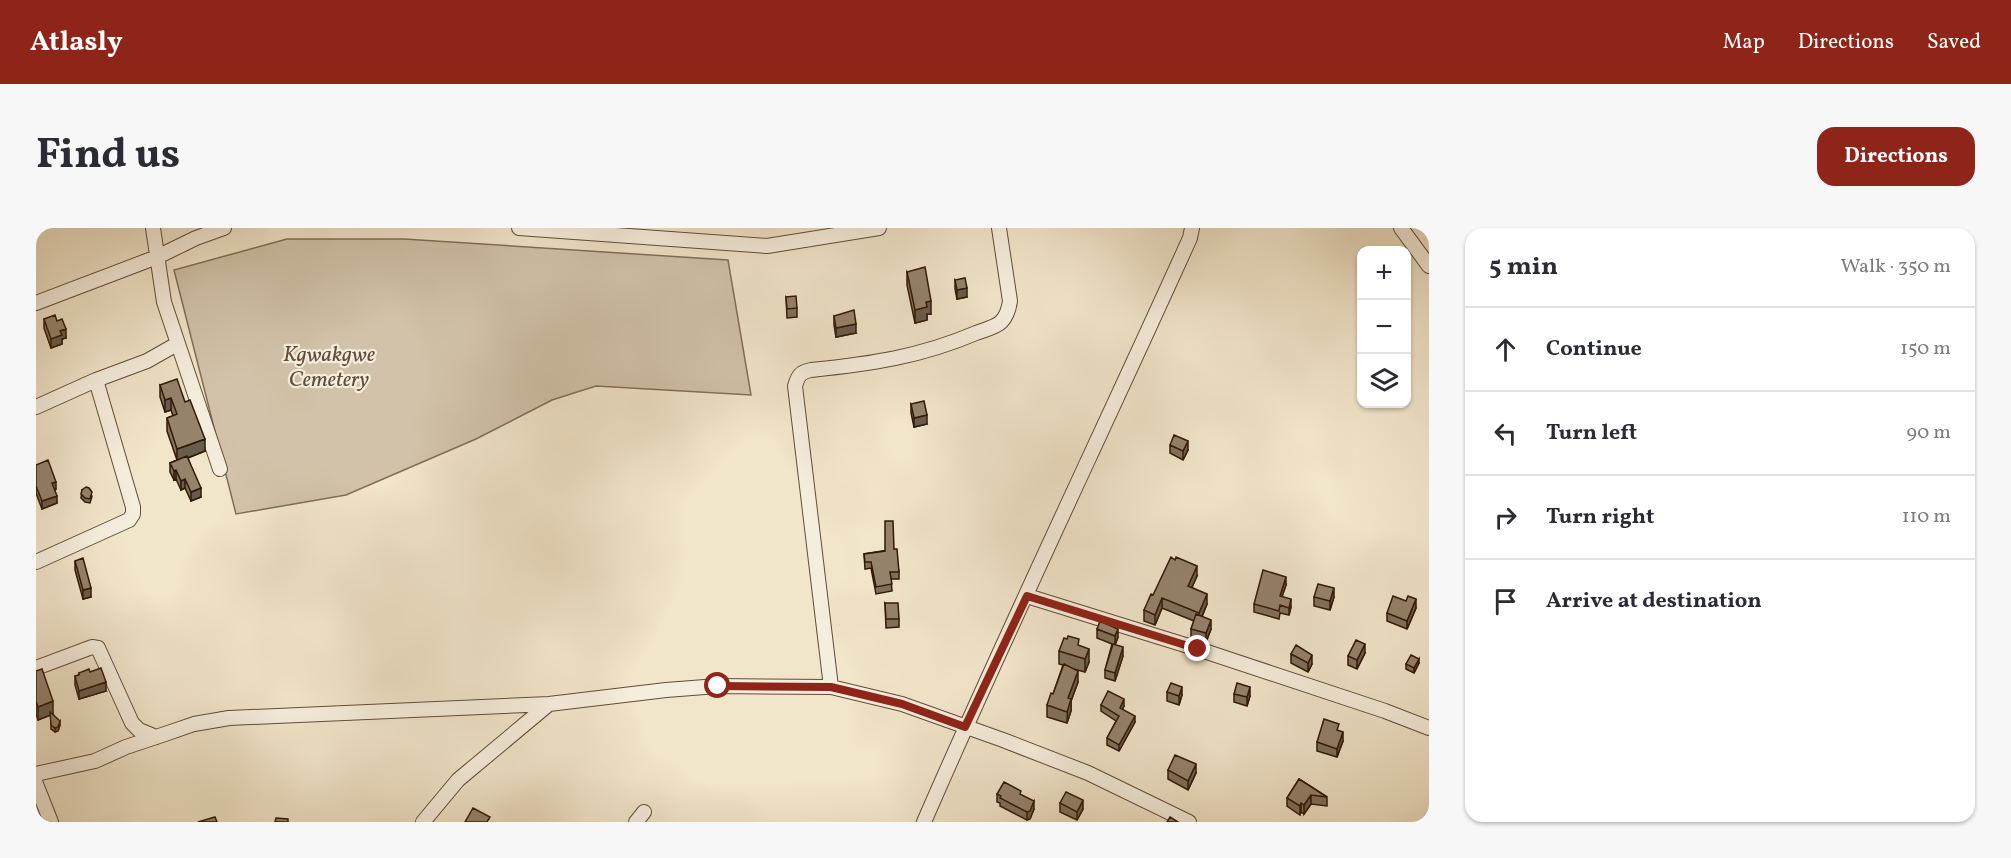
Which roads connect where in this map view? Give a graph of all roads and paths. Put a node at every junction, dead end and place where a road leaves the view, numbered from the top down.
1 (153, 228) edge
2 (224, 228) edge
3 (519, 228) edge
4 (879, 228) edge
5 (999, 228) edge
6 (1192, 228) edge
7 (1401, 228) edge
8 (157, 257) junction
9 (1429, 266) edge
10 (36, 303) edge
11 (177, 344) junction
12 (96, 380) junction
13 (36, 406) edge
14 (220, 469) dead end
15 (36, 562) edge
16 (1027, 596) junction
17 (36, 668) edge
18 (831, 687) junction
19 (549, 704) junction
20 (965, 727) junction
21 (1429, 728) edge
22 (156, 737) junction
23 (36, 774) edge
24 (36, 784) edge
25 (51, 822) edge
26 (423, 822) edge
27 (924, 822) edge
28 (1189, 822) edge

1 - 8 street
2 - 8 street
3 - 4 street
5 - 18 street
6 - 16 street
7 - 9 street
8 - 10 street
8 - 11 street
11 - 12 street
11 - 14 street
12 - 13 street
12 - 15 street
16 - 20 street
16 - 21 street
17 - 22 street
18 - 19 street
18 - 20 street
19 - 22 street
19 - 26 street
20 - 27 street
20 - 28 street
22 - 23 street
24 - 25 street

